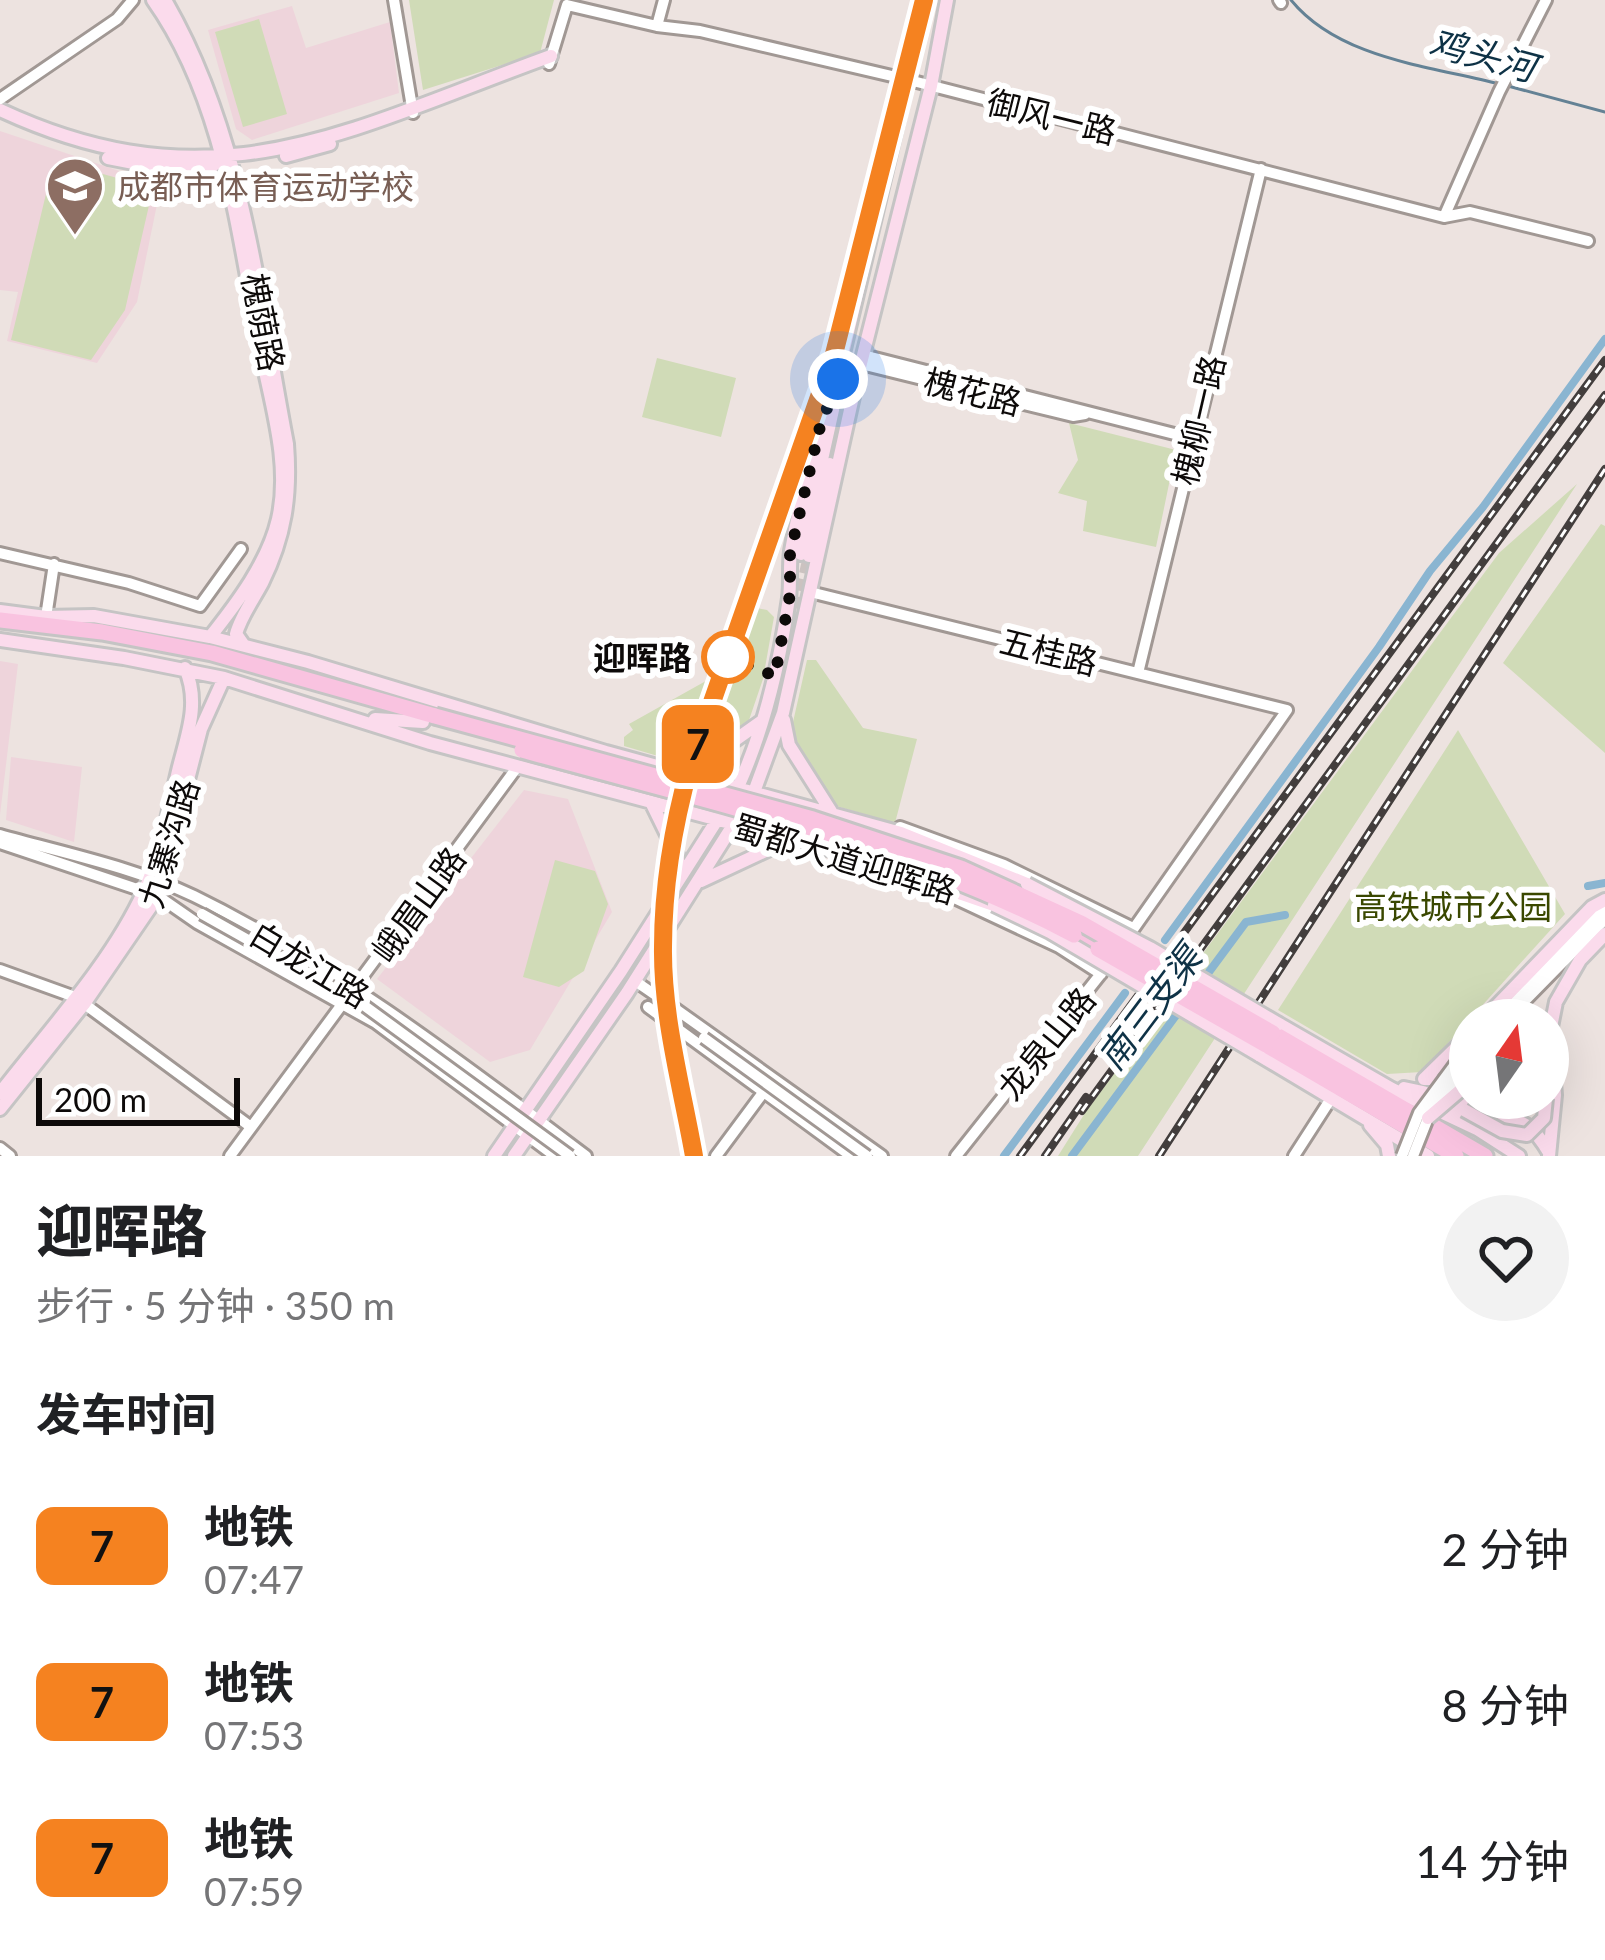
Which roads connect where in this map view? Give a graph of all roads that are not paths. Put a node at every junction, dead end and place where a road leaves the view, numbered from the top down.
1 (133, 0) edge
2 (153, 0) edge
3 (165, 0) edge
4 (394, 0) edge
5 (664, 0) edge
6 (1546, 0) edge
7 (926, 3) edge
8 (947, 3) edge
9 (657, 26) junction
10 (549, 60) joint
11 (909, 80) junction
12 (931, 86) junction
13 (0, 99) edge
14 (412, 110) junction
15 (0, 114) edge
16 (226, 161) junction
17 (1261, 169) junction
18 (1444, 217) junction
19 (1588, 241) dead end
20 (862, 359) junction
21 (838, 379) junction
22 (856, 383) junction
23 (1194, 439) junction
24 (241, 549) dead end
25 (0, 553) edge
26 (54, 565) junction
27 (810, 592) junction
28 (0, 615) edge
29 (46, 617) junction
30 (0, 631) edge
31 (210, 637) junction
32 (0, 640) edge
33 (244, 645) junction
34 (302, 660) junction
35 (185, 668) junction
36 (1138, 673) junction
37 (224, 678) junction
38 (359, 694) junction
39 (1287, 710) joint
40 (783, 713) junction
41 (356, 718) junction
42 (763, 720) junction
43 (430, 721) junction
44 (606, 752) junction
45 (518, 766) junction
46 (669, 768) junction
47 (738, 787) junction
48 (597, 788) junction
49 (754, 792) junction
50 (650, 801) junction
51 (832, 814) junction
52 (714, 819) junction
53 (854, 819) junction
54 (732, 824) junction
55 (0, 839) edge
56 (791, 839) junction
57 (844, 853) junction
58 (888, 866) junction
59 (681, 874) junction
60 (1027, 884) junction
61 (695, 885) junction
62 (153, 887) junction
63 (1013, 913) junction
64 (1603, 916) edge
65 (1133, 928) junction
66 (1077, 929) junction
67 (1150, 948) junction
68 (1098, 949) junction
69 (0, 970) edge
70 (1102, 974) junction
71 (631, 987) junction
72 (356, 988) junction
73 (1151, 993) junction
74 (1503, 999) edge
75 (1516, 999) edge
76 (1526, 999) edge
77 (663, 1000) junction
78 (80, 1001) junction
79 (344, 1004) junction
80 (648, 1006) junction
81 (704, 1038) junction
82 (1269, 1039) junction
83 (1449, 1055) edge
84 (1353, 1067) junction
85 (1449, 1072) edge
86 (774, 1079) junction
87 (1424, 1079) junction
88 (1387, 1085) junction
89 (1449, 1088) edge
90 (764, 1092) junction
91 (0, 1093) edge
92 (1332, 1097) junction
93 (1449, 1100) edge
94 (1449, 1104) edge
95 (0, 1109) edge
96 (526, 1110) junction
97 (1362, 1114) junction
98 (1428, 1118) junction
99 (1480, 1119) edge
100 (1543, 1119) edge
101 (540, 1121) junction
102 (516, 1126) junction
103 (250, 1127) junction
104 (530, 1136) junction
105 (0, 1148) edge
106 (1548, 1154) edge
107 (10, 1156) edge
108 (230, 1156) edge
109 (494, 1156) edge
110 (514, 1156) edge
111 (555, 1156) edge
112 (570, 1156) edge
113 (586, 1156) edge
114 (716, 1156) edge
115 (850, 1156) edge
116 (867, 1156) edge
117 (882, 1156) edge
118 (956, 1156) edge
119 (1294, 1156) edge
120 (1389, 1156) edge
121 (1402, 1156) edge
122 (1413, 1156) edge
123 (1428, 1156) edge
124 (1456, 1156) edge
125 (1485, 1156) edge
126 (1519, 1156) edge

1 - 13 street
2 - 16 main road, 槐荫路
3 - 16 main road, 槐荫路
4 - 14 street
5 - 9 street
6 - 18 street
7 - 11 main road
8 - 12 main road
9 - 10 street, 御风一路
9 - 11 street, 御风一路
10 - 14 main road, 御风一路
11 - 12 street, 御风一路
11 - 21 main road
12 - 17 street, 御风一路
12 - 20 main road
14 - 16 main road, 御风一路
15 - 16 main road, 御风一路
16 - 31 main road, 槐荫路
16 - 33 main road, 槐荫路
17 - 18 street, 御风一路
17 - 23 street, 槐柳一路
18 - 19 street, 御风一路
20 - 22 main road
20 - 23 street, 槐花路
21 - 22 main road
21 - 42 main road
22 - 27 main road
23 - 36 street, 槐柳一路
24 - 26 street
25 - 26 street
26 - 29 street
27 - 36 street, 五桂路
27 - 40 main road
28 - 29 main road, 蜀都大道迎晖路
28 - 38 highway, 蜀都大道迎晖路
29 - 31 main road, 蜀都大道迎晖路
30 - 43 highway
31 - 33 main road, 蜀都大道迎晖路
32 - 35 main road, 蜀都大道迎晖路
33 - 34 main road, 蜀都大道迎晖路
34 - 38 main road
34 - 44 main road, 蜀都大道迎晖路
35 - 37 main road, 蜀都大道迎晖路
35 - 62 main road, 九寨沟路
36 - 39 street, 五桂路
37 - 41 main road, 蜀都大道迎晖路
37 - 62 main road, 九寨沟路
38 - 43 highway, 蜀都大道迎晖路
39 - 65 street, 龙泉山路
40 - 49 main road
40 - 51 main road
41 - 43 main road
41 - 45 main road, 蜀都大道迎晖路
42 - 46 main road
42 - 47 main road
43 - 66 highway, bridge
44 - 46 main road, 蜀都大道迎晖路
44 - 48 street
45 - 48 main road, 蜀都大道迎晖路
45 - 72 street, 峨眉山路
46 - 47 main road, 蜀都大道迎晖路
47 - 49 main road, 蜀都大道迎晖路
47 - 52 main road
48 - 50 main road, 蜀都大道迎晖路
49 - 51 main road, 蜀都大道迎晖路
49 - 54 main road
50 - 52 main road, 蜀都大道迎晖路
50 - 59 main road
51 - 53 main road, 蜀都大道迎晖路
52 - 54 main road, 蜀都大道迎晖路
52 - 59 main road
53 - 57 street
53 - 60 main road, 蜀都大道迎晖路
53 - 65 street
54 - 56 main road, 蜀都大道迎晖路
54 - 61 main road
55 - 62 street, 白龙江路
56 - 57 main road, 蜀都大道迎晖路
56 - 61 main road
57 - 58 main road, 蜀都大道迎晖路
58 - 63 main road, 蜀都大道迎晖路, bridge
58 - 70 street
59 - 96 main road
60 - 66 highway, bridge
60 - 67 main road, 蜀都大道迎晖路, bridge
61 - 71 main road
62 - 72 street, 白龙江路
62 - 78 main road, 九寨沟路
62 - 79 street, 白龙江路
62 - 112 street, bridge
63 - 66 highway, bridge
63 - 73 main road, 蜀都大道迎晖路, bridge
64 - 74 main road
64 - 75 street
64 - 76 street
64 - 106 main road
65 - 70 street, 龙泉山路
66 - 67 highway, bridge
66 - 68 highway, 蜀都大道迎晖路, bridge
66 - 82 highway, 蜀都大道迎晖路, bridge
67 - 82 main road, 蜀都大道迎晖路, bridge
68 - 73 highway, bridge
68 - 82 highway, 蜀都大道迎晖路, bridge
69 - 78 street
70 - 118 street, 龙泉山路
71 - 77 street
71 - 80 street
71 - 101 main road
72 - 79 street, 峨眉山路
72 - 96 street, 白龙江路
73 - 82 main road, 蜀都大道迎晖路, bridge
77 - 81 street
77 - 86 street
78 - 91 main road, 九寨沟路
78 - 95 main road, 九寨沟路
78 - 103 street
79 - 102 street, 白龙江路
79 - 103 street, 峨眉山路
80 - 81 street
80 - 90 street
81 - 116 street, bridge
82 - 84 main road
82 - 92 main road, 蜀都大道迎晖路
82 - 124 highway, 蜀都大道迎晖路
82 - 125 highway, 蜀都大道迎晖路
83 - 87 main road
84 - 88 main road
84 - 126 main road
85 - 121 street, bridge
86 - 90 street
86 - 117 street
87 - 88 main road
87 - 106 main road
88 - 94 main road, bridge
89 - 98 street, bridge
90 - 114 street
90 - 115 street
92 - 97 main road, 蜀都大道迎晖路
92 - 119 street
93 - 98 main road, bridge
96 - 101 street, 白龙江路
96 - 102 main road
97 - 120 main road
97 - 123 main road, 蜀都大道迎晖路
98 - 122 street, bridge
99 - 100 main road, bridge
101 - 104 main road
101 - 113 street, 白龙江路
102 - 104 street, 白龙江路
102 - 109 main road
103 - 108 street, 峨眉山路
104 - 110 main road
104 - 111 street, 白龙江路
105 - 107 street

